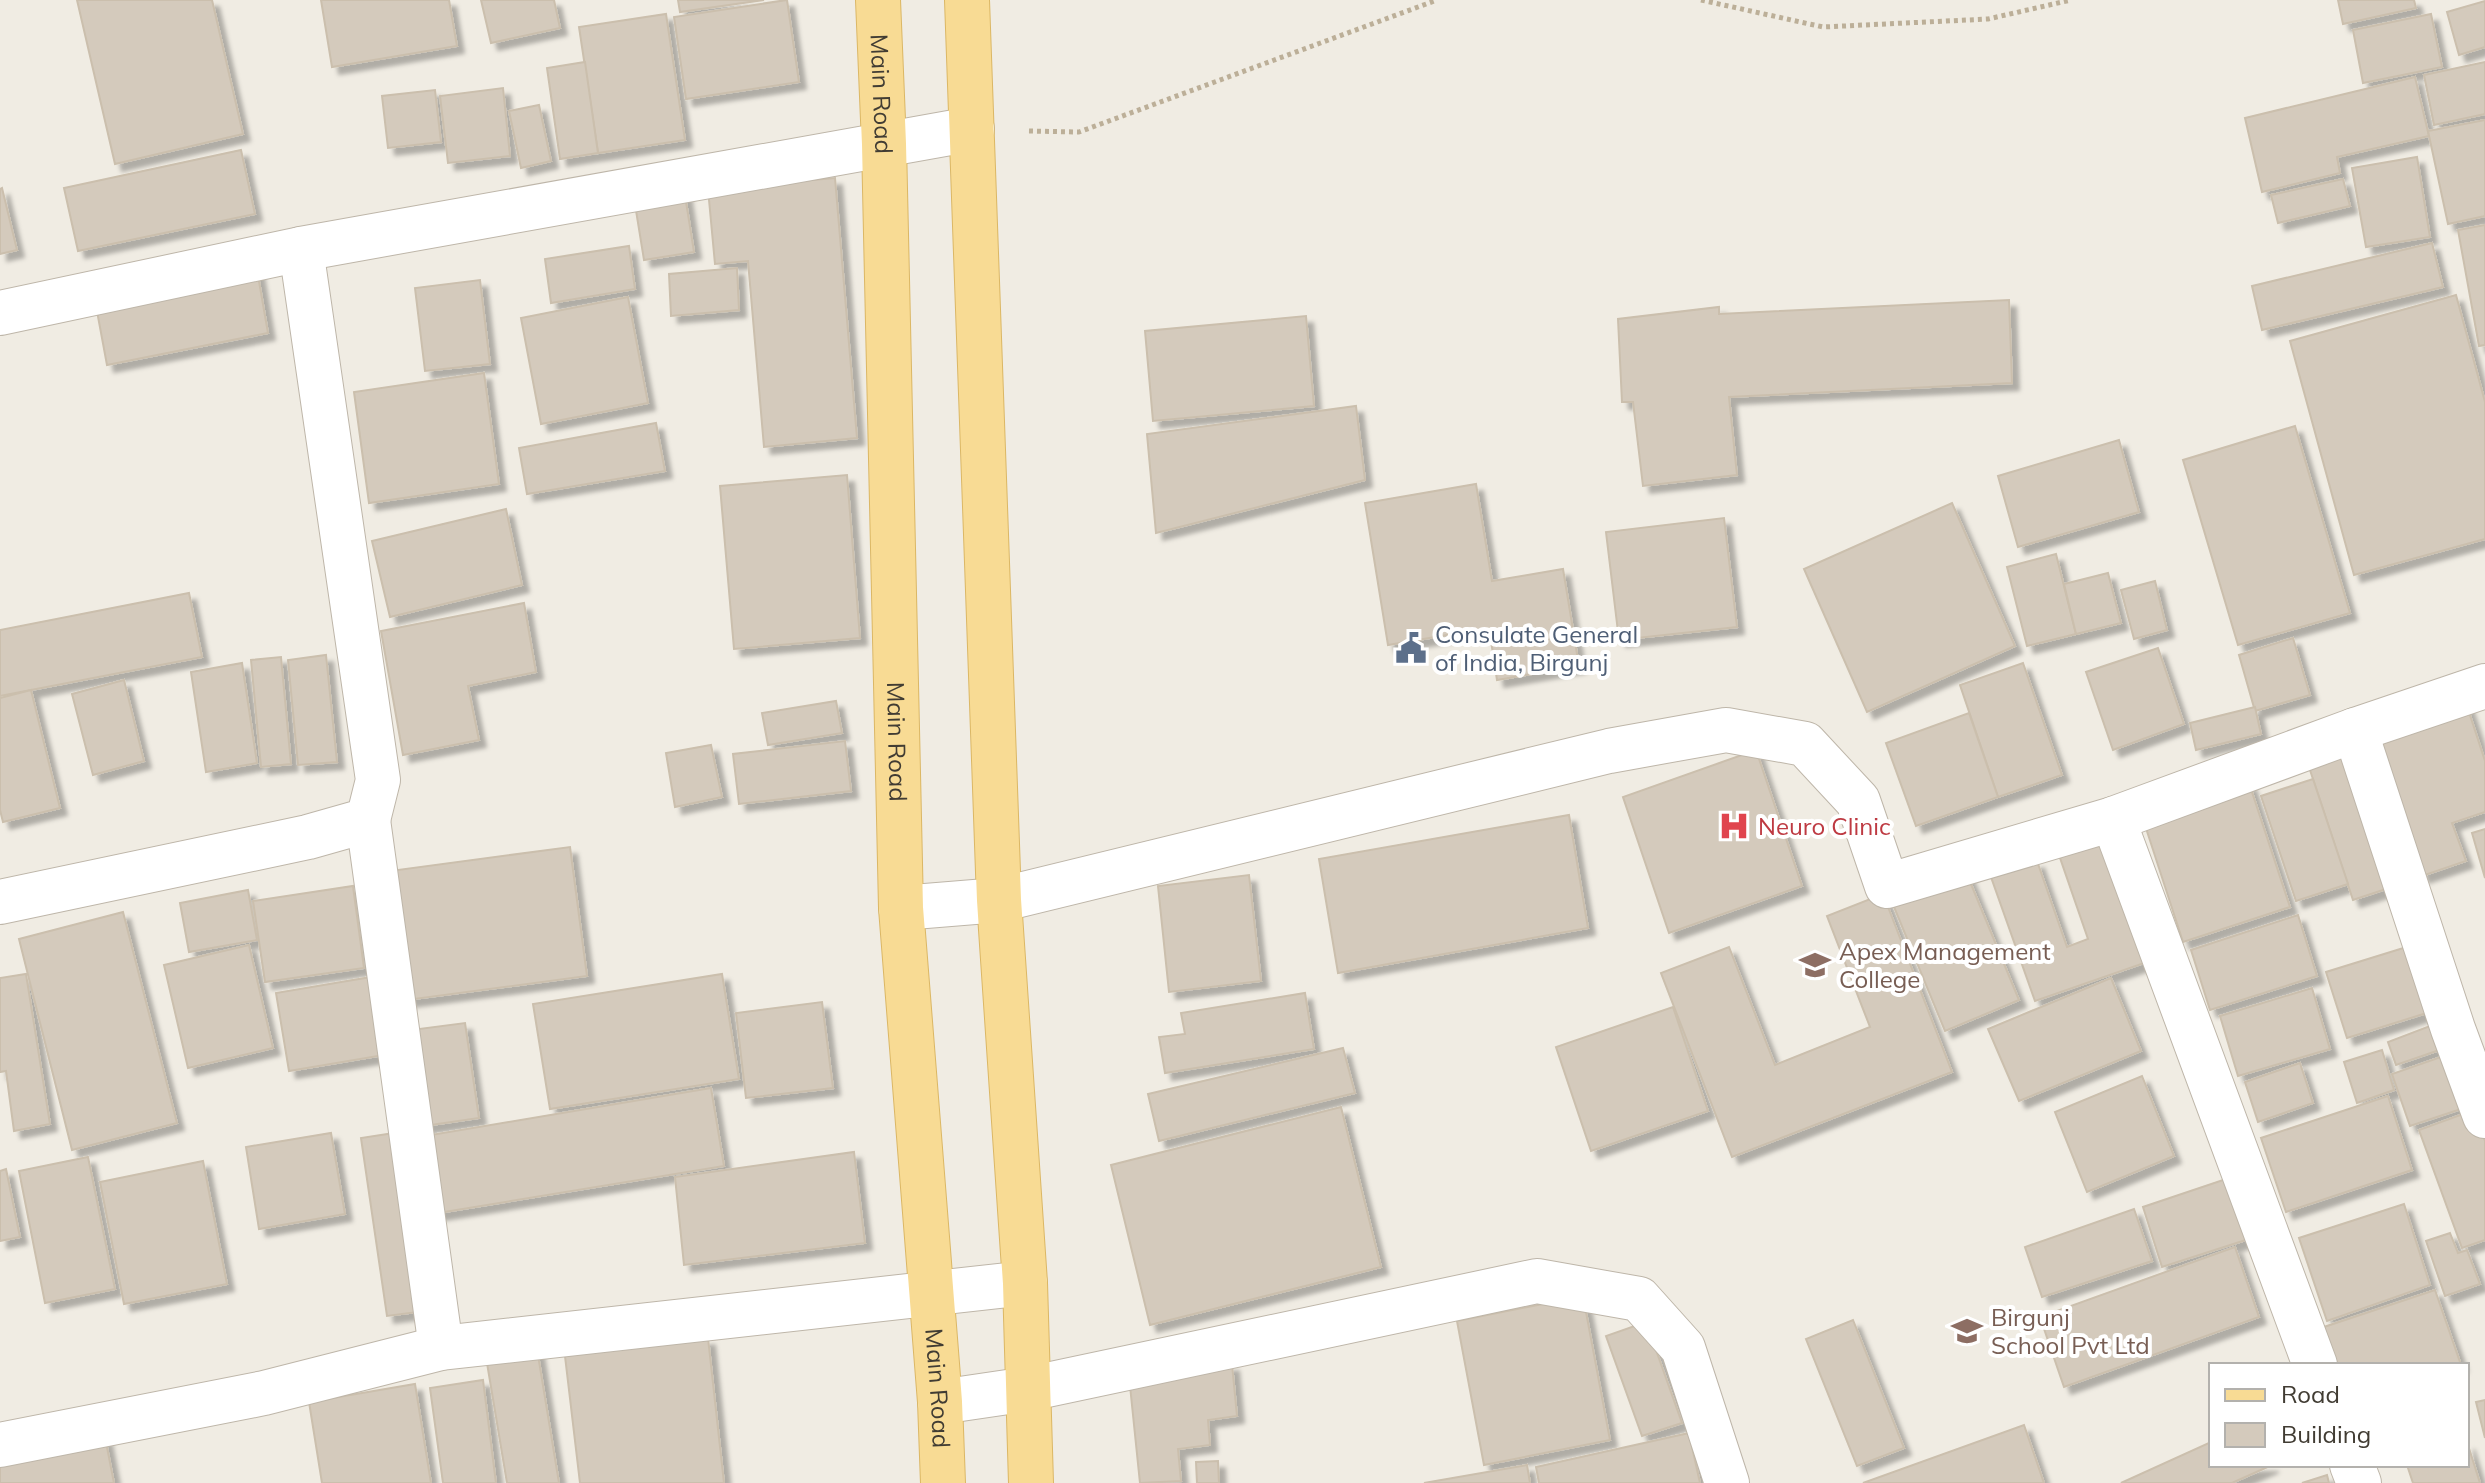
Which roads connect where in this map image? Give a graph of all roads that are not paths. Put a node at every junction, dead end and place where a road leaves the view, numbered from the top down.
1 (878, 0) edge
2 (967, 0) edge
3 (972, 129) junction
4 (884, 144) junction
5 (301, 249) junction
6 (0, 313) edge
7 (2485, 686) edge
8 (2355, 730) junction
9 (2113, 819) junction
10 (368, 820) junction
11 (999, 900) junction
12 (0, 902) edge
13 (901, 908) junction
14 (2485, 1116) edge
15 (1025, 1283) junction
16 (932, 1293) junction
17 (441, 1348) junction
18 (2314, 1363) edge
19 (1028, 1389) junction
20 (940, 1402) junction
21 (0, 1445) edge
22 (943, 1483) edge
23 (1031, 1483) edge
24 (1727, 1483) edge

1 - 4 main road, Main Road
2 - 3 main road
3 - 4 street
3 - 11 main road
4 - 5 street
4 - 13 main road, Main Road
5 - 6 street
5 - 10 street
7 - 8 street
8 - 9 street
8 - 14 street
9 - 11 street
9 - 18 street
10 - 12 street
10 - 17 street
11 - 13 street
11 - 15 main road
13 - 16 main road, Main Road
15 - 16 street
15 - 19 main road
16 - 17 street
16 - 20 main road, Main Road
17 - 21 street
19 - 20 street
19 - 23 main road
19 - 24 street
20 - 22 main road, Main Road

